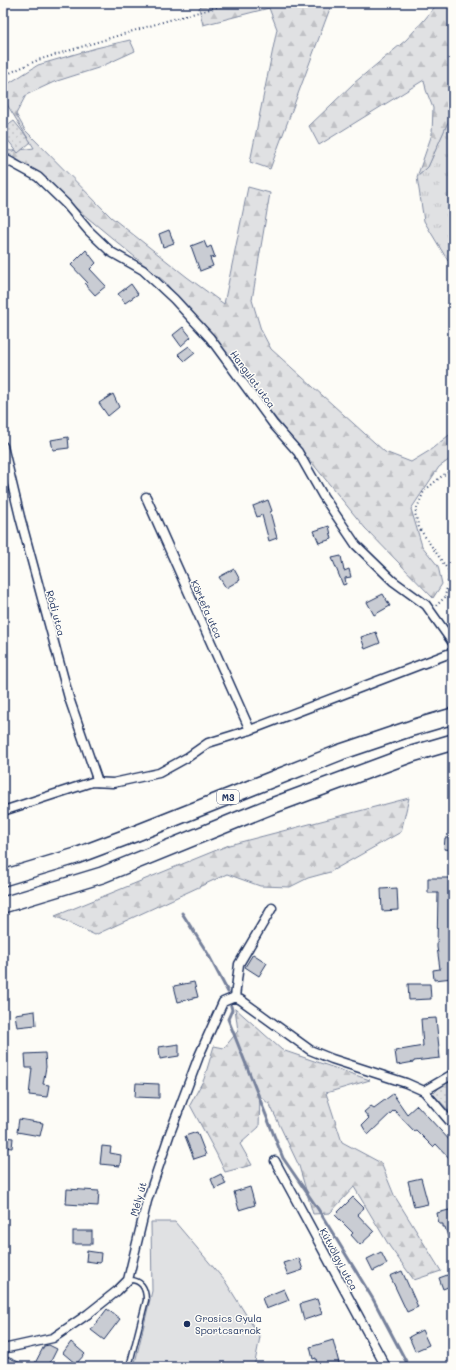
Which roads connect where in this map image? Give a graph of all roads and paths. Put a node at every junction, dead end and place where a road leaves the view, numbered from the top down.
1 (232, 3) edge
2 (3, 76) edge
3 (3, 159) edge
4 (3, 446) edge
5 (453, 469) edge
6 (146, 497) dead end
7 (453, 567) edge
8 (448, 570) junction
9 (431, 612) junction
10 (453, 643) edge
11 (453, 652) edge
12 (453, 716) edge
13 (250, 730) junction
14 (453, 742) edge
15 (98, 782) junction
16 (3, 812) edge
17 (3, 878) edge
18 (3, 905) edge
19 (272, 908) dead end
20 (235, 997) junction
21 (453, 1074) edge
22 (424, 1091) junction
23 (453, 1125) edge
24 (275, 1161) dead end
25 (128, 1280) junction
26 (3, 1349) edge
27 (129, 1367) edge
28 (386, 1367) edge

1 - 2 path
3 - 9 street, Hangulat utca
4 - 15 street, Ródi utca
5 - 8 path
6 - 13 street, Körtefa utca
7 - 8 path
8 - 9 path
9 - 10 street, Hangulat utca
11 - 13 street
12 - 17 highway, M3
13 - 15 street
14 - 18 highway, M3
15 - 16 street
19 - 20 street
20 - 22 street
20 - 25 street, Mély út
21 - 22 street
22 - 23 street
24 - 28 street, Kútvölgyi utca
25 - 26 street
25 - 27 lane

